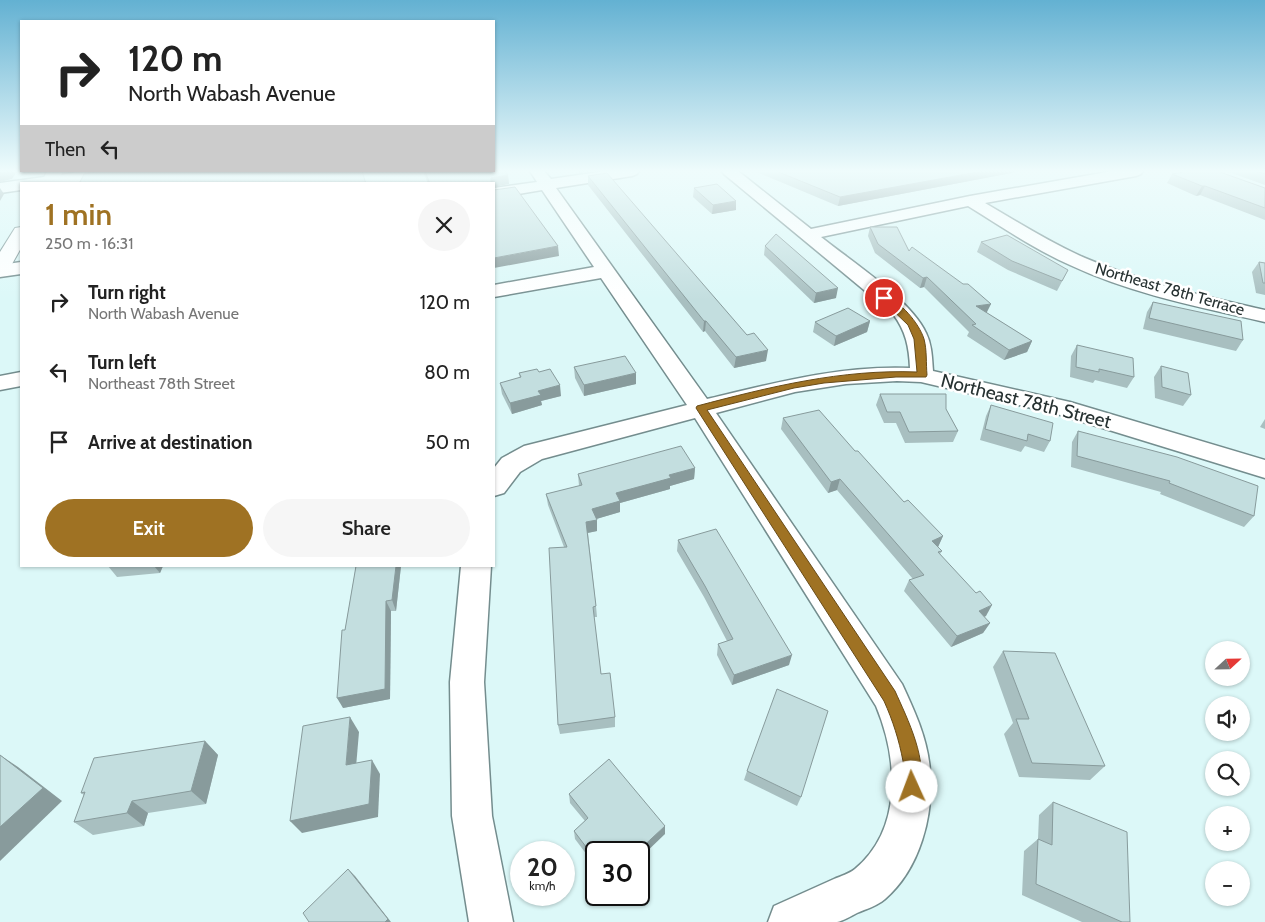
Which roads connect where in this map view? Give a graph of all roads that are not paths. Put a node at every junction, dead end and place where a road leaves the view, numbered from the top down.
1 (567, 214) edge
2 (782, 214) edge
3 (908, 214) edge
4 (992, 214) edge
5 (20, 234) edge
6 (808, 235) junction
7 (20, 268) edge
8 (0, 270) edge
9 (606, 271) junction
10 (495, 291) edge
11 (1265, 316) edge
12 (922, 375) junction
13 (20, 379) edge
14 (0, 383) edge
15 (701, 408) junction
16 (1265, 469) edge
17 (495, 485) edge
18 (476, 567) edge
19 (491, 922) edge
20 (790, 922) edge

1 - 9 street
2 - 6 street, Northeast 78th Street
3 - 6 street
4 - 11 street, Northeast 78th Terrace
5 - 8 street
6 - 12 street, Northeast 78th Street
7 - 8 street
9 - 10 street
9 - 15 street
12 - 15 street
12 - 16 street, Northeast 78th Street
13 - 14 street
15 - 17 street
15 - 20 street
18 - 19 street

